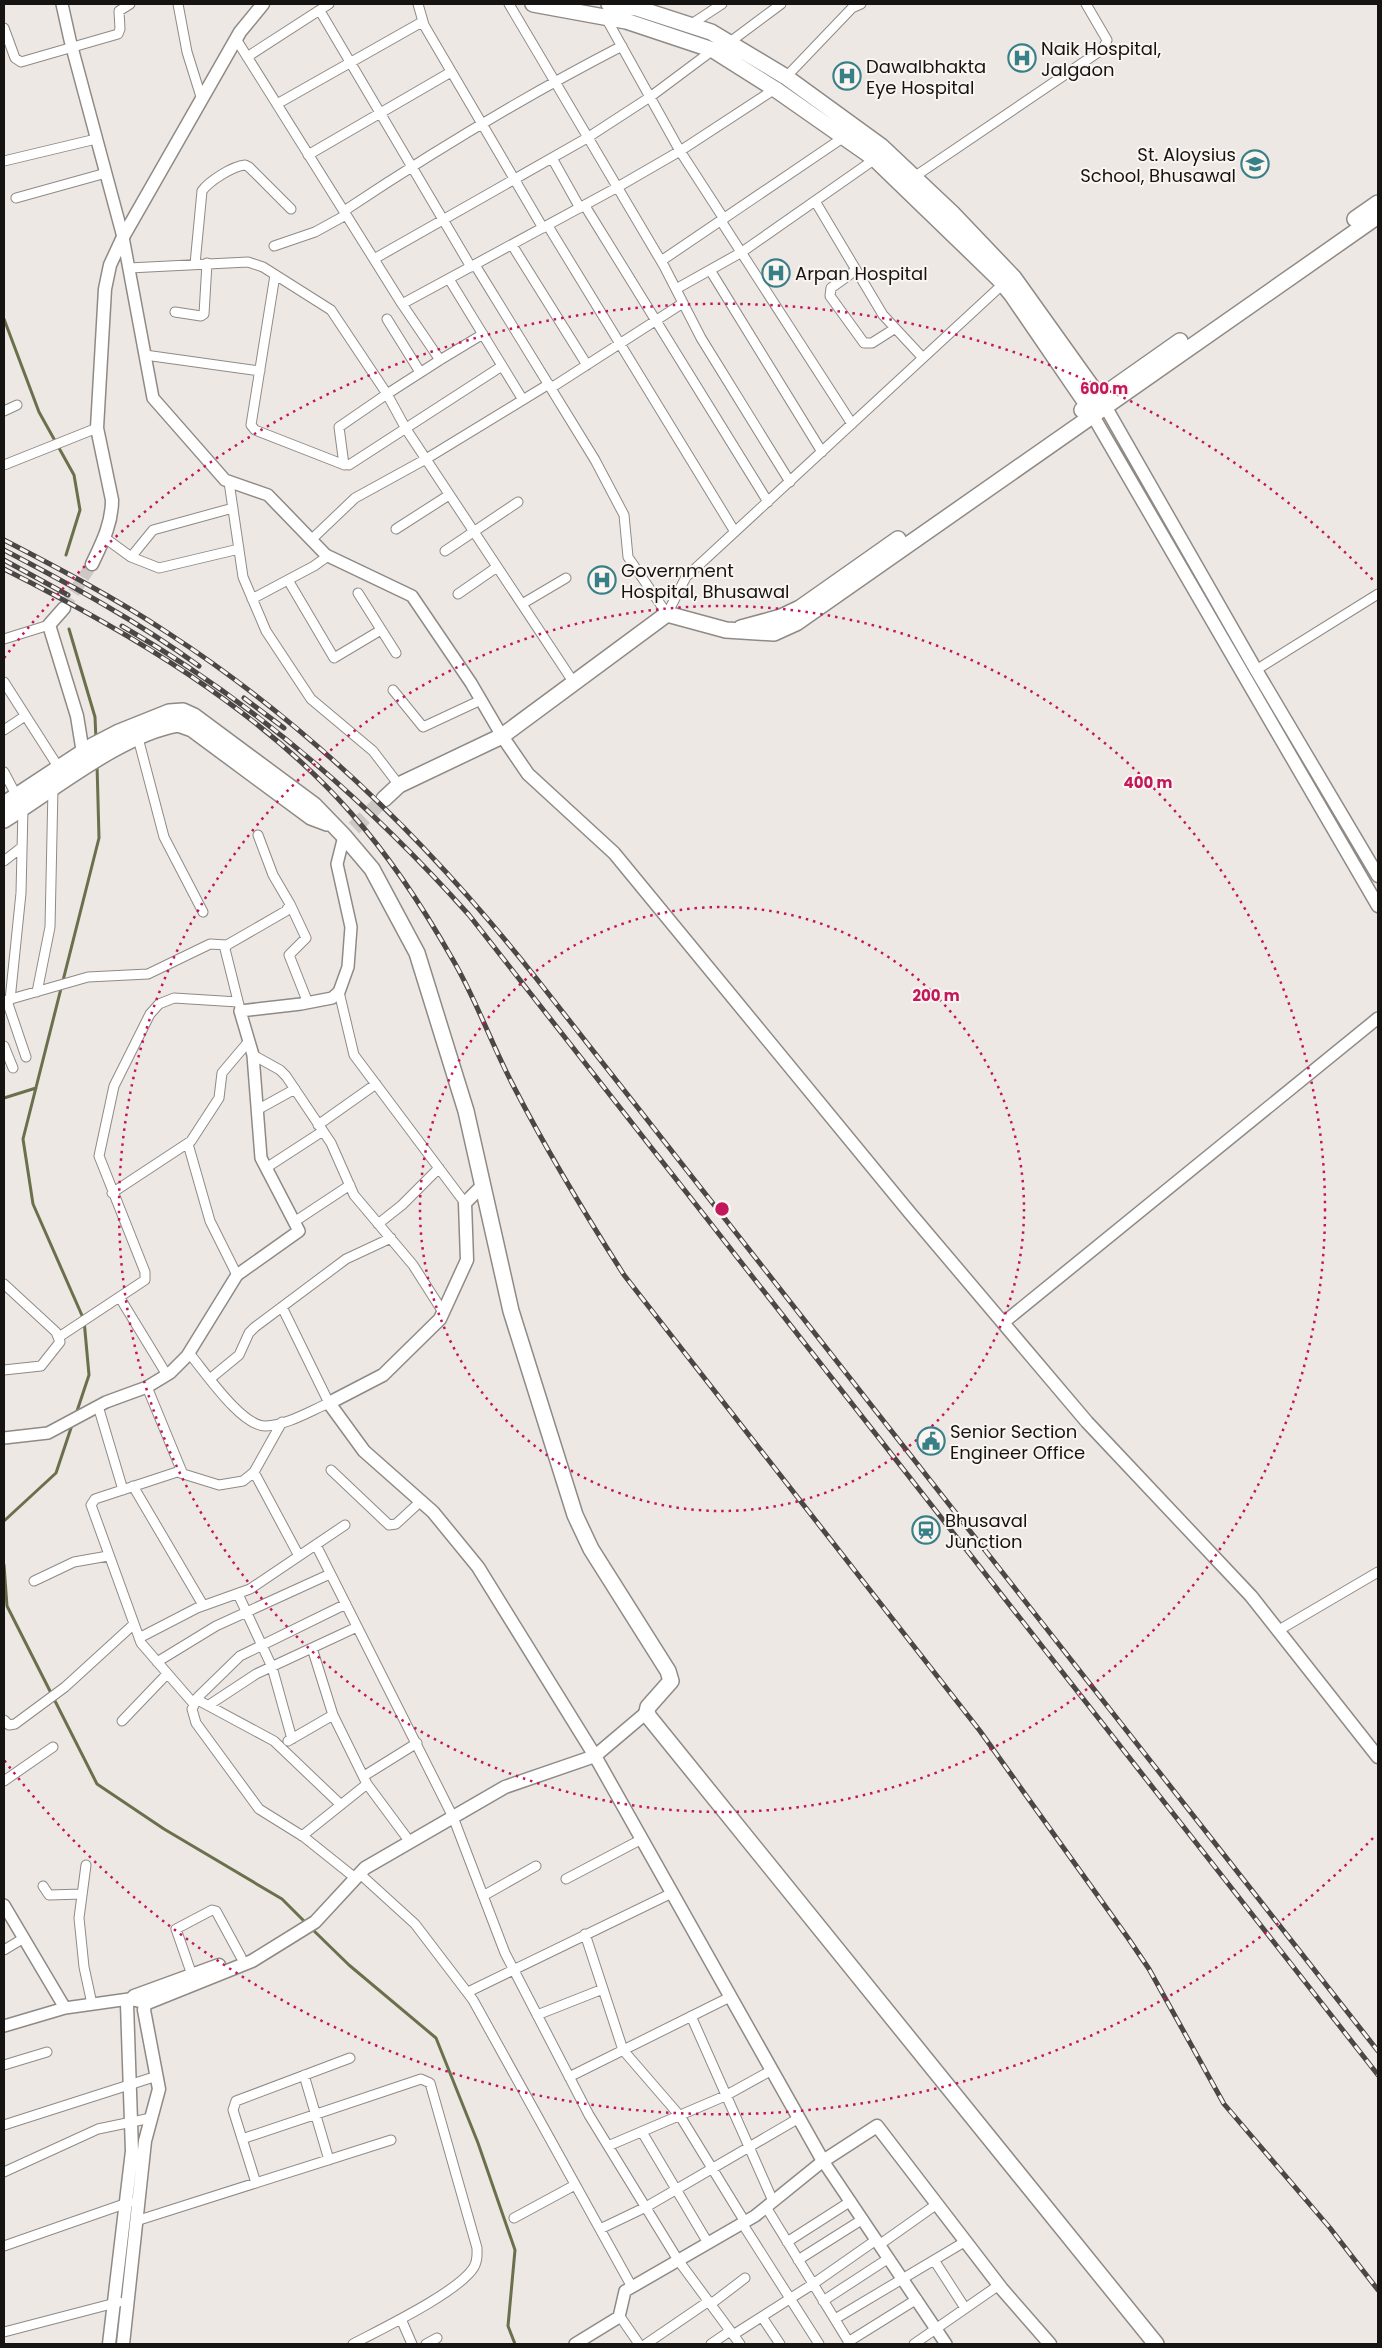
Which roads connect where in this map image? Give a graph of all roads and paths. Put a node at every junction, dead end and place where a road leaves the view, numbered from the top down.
1 (62, 4) edge
2 (130, 4) edge
3 (178, 4) edge
4 (263, 4) edge
5 (329, 4) edge
6 (418, 4) edge
7 (509, 4) edge
8 (533, 4) edge
9 (722, 4) edge
10 (781, 4) edge
11 (842, 4) edge
12 (861, 4) edge
13 (1086, 4) edge
14 (640, 6) edge
15 (320, 11) junction
16 (607, 11) edge
17 (847, 14) junction
18 (422, 22) junction
19 (690, 25) junction
20 (4, 28) edge
21 (236, 39) junction
22 (730, 42) junction
23 (622, 46) junction
24 (72, 47) junction
25 (713, 50) junction
26 (247, 57) junction
27 (350, 63) junction
28 (451, 72) junction
29 (786, 77) junction
30 (554, 81) junction
31 (775, 89) junction
32 (650, 97) junction
33 (202, 100) junction
34 (277, 104) junction
35 (380, 112) junction
36 (482, 123) junction
37 (844, 136) junction
38 (586, 138) junction
39 (96, 139) junction
40 (680, 151) junction
41 (308, 155) junction
42 (552, 158) junction
43 (874, 159) junction
44 (4, 161) edge
45 (412, 166) junction
46 (106, 173) junction
47 (914, 177) junction
48 (515, 180) junction
49 (616, 188) junction
50 (16, 198) dead end
51 (815, 201) junction
52 (1378, 203) edge
53 (582, 207) junction
54 (291, 209) dead end
55 (345, 213) junction
56 (1378, 216) edge
57 (723, 220) junction
58 (444, 221) junction
59 (545, 227) junction
60 (123, 237) junction
61 (512, 245) junction
62 (274, 246) dead end
63 (742, 252) junction
64 (374, 259) junction
65 (661, 261) junction
66 (208, 263) junction
67 (195, 264) junction
68 (473, 266) junction
69 (129, 268) junction
70 (710, 270) junction
71 (856, 270) junction
72 (275, 275) junction
73 (449, 279) junction
74 (1003, 284) junction
75 (676, 289) junction
76 (683, 303) junction
77 (402, 304) junction
78 (175, 312) dead end
79 (387, 319) dead end
80 (657, 321) junction
81 (894, 329) junction
82 (483, 334) junction
83 (621, 344) junction
84 (145, 355) junction
85 (923, 358) junction
86 (440, 360) junction
87 (587, 365) junction
88 (502, 366) junction
89 (260, 370) junction
90 (420, 372) junction
91 (550, 386) junction
92 (387, 394) junction
93 (523, 400) junction
94 (17, 405) dead end
95 (1096, 406) junction
96 (4, 411) edge
97 (852, 424) junction
98 (97, 428) junction
99 (406, 429) junction
100 (822, 452) junction
101 (426, 459) junction
102 (4, 464) edge
103 (344, 465) junction
104 (229, 482) junction
105 (790, 482) junction
106 (449, 494) junction
107 (518, 502) dead end
108 (768, 502) junction
109 (233, 508) junction
110 (396, 529) dead end
111 (736, 532) junction
112 (474, 533) junction
113 (1180, 536) junction
114 (105, 538) junction
115 (311, 540) junction
116 (1167, 545) junction
117 (239, 549) junction
118 (445, 551) dead end
119 (328, 556) junction
120 (131, 557) junction
121 (92, 564) tunnel mouth
122 (497, 567) junction
123 (566, 578) dead end
124 (288, 580) junction
125 (358, 593) dead end
126 (458, 594) dead end
127 (1378, 594) edge
128 (252, 599) junction
129 (522, 604) junction
130 (64, 608) tunnel mouth
131 (667, 614) junction
132 (49, 626) junction
133 (381, 630) junction
134 (4, 639) edge
135 (396, 653) dead end
136 (1256, 670) junction
137 (4, 682) edge
138 (574, 683) junction
139 (393, 690) dead end
140 (481, 700) junction
141 (25, 716) junction
142 (4, 730) edge
143 (502, 736) junction
144 (127, 738) junction
145 (90, 753) junction
146 (59, 768) junction
147 (4, 772) edge
148 (399, 785) junction
149 (53, 788) junction
150 (384, 799) tunnel mouth
151 (21, 802) junction
152 (4, 804) edge
153 (4, 820) edge
154 (345, 830) junction
155 (258, 835) dead end
156 (22, 847) junction
157 (4, 861) edge
158 (1378, 876) edge
159 (290, 904) junction
160 (1378, 906) edge
161 (203, 912) dead end
162 (227, 945) junction
163 (40, 992) junction
164 (339, 992) junction
165 (7, 1000) edge
166 (308, 1003) junction
167 (239, 1006) junction
168 (1378, 1018) edge
169 (249, 1041) junction
170 (4, 1046) edge
171 (253, 1055) junction
172 (26, 1057) dead end
173 (14, 1068) dead end
174 (376, 1084) junction
175 (295, 1089) junction
176 (257, 1110) junction
177 (320, 1128) junction
178 (188, 1144) junction
179 (266, 1168) junction
180 (439, 1168) junction
181 (350, 1185) junction
182 (483, 1185) junction
183 (112, 1193) junction
184 (465, 1203) junction
185 (294, 1222) junction
186 (378, 1224) junction
187 (391, 1238) junction
188 (237, 1275) junction
189 (4, 1284) edge
190 (120, 1298) junction
191 (282, 1307) junction
192 (444, 1312) junction
193 (1003, 1323) junction
194 (60, 1337) junction
195 (190, 1353) junction
196 (4, 1370) edge
197 (167, 1375) junction
198 (211, 1378) junction
199 (147, 1387) junction
200 (329, 1403) junction
201 (98, 1406) junction
202 (282, 1422) junction
203 (4, 1438) edge
204 (331, 1470) dead end
205 (182, 1472) junction
206 (254, 1472) junction
207 (133, 1486) junction
208 (123, 1490) junction
209 (421, 1501) junction
210 (345, 1525) dead end
211 (316, 1545) junction
212 (108, 1556) junction
213 (299, 1556) junction
214 (1378, 1572) edge
215 (330, 1574) junction
216 (34, 1581) dead end
217 (238, 1594) junction
218 (346, 1604) junction
219 (203, 1605) junction
220 (247, 1611) junction
221 (134, 1624) junction
222 (357, 1626) junction
223 (1279, 1630) junction
224 (139, 1638) junction
225 (263, 1644) junction
226 (312, 1648) junction
227 (157, 1662) junction
228 (272, 1667) junction
229 (167, 1674) junction
230 (195, 1701) junction
231 (209, 1706) junction
232 (647, 1712) junction
233 (333, 1715) junction
234 (4, 1720) edge
235 (122, 1721) dead end
236 (292, 1739) junction
237 (417, 1743) junction
238 (280, 1746) junction
239 (53, 1747) dead end
240 (595, 1756) junction
241 (1378, 1756) edge
242 (365, 1780) junction
243 (4, 1781) edge
244 (341, 1805) junction
245 (453, 1818) junction
246 (302, 1836) junction
247 (642, 1840) junction
248 (410, 1842) junction
249 (86, 1865) dead end
250 (536, 1866) dead end
251 (357, 1875) junction
252 (566, 1880) dead end
253 (43, 1886) dead end
254 (672, 1893) junction
255 (82, 1894) junction
256 (483, 1896) junction
257 (4, 1905) edge
258 (585, 1934) junction
259 (24, 1938) junction
260 (4, 1950) edge
261 (267, 1950) junction
262 (241, 1957) junction
263 (220, 1969) junction
264 (513, 1969) junction
265 (192, 1975) junction
266 (603, 1989) junction
267 (468, 1992) junction
268 (730, 1997) junction
269 (129, 1999) junction
270 (146, 2003) junction
271 (92, 2004) junction
272 (65, 2008) junction
273 (537, 2015) junction
274 (691, 2016) junction
275 (4, 2026) edge
276 (623, 2050) junction
277 (48, 2052) dead end
278 (350, 2058) dead end
279 (4, 2065) edge
280 (772, 2070) junction
281 (304, 2075) junction
282 (157, 2076) junction
283 (569, 2077) junction
284 (130, 2083) junction
285 (725, 2096) junction
286 (317, 2114) junction
287 (680, 2116) junction
288 (151, 2118) junction
289 (798, 2118) junction
290 (131, 2121) junction
291 (4, 2125) edge
292 (642, 2132) junction
293 (242, 2139) junction
294 (390, 2140) dead end
295 (608, 2146) junction
296 (748, 2148) junction
297 (329, 2160) junction
298 (823, 2161) junction
299 (713, 2169) junction
300 (4, 2172) edge
301 (256, 2183) junction
302 (575, 2185) junction
303 (676, 2189) junction
304 (132, 2202) junction
305 (850, 2202) junction
306 (770, 2204) junction
307 (937, 2204) junction
308 (646, 2207) junction
309 (514, 2218) dead end
310 (863, 2219) junction
311 (136, 2221) junction
312 (744, 2222) junction
313 (600, 2229) junction
314 (966, 2241) junction
315 (787, 2242) junction
316 (878, 2242) junction
317 (708, 2243) junction
318 (4, 2246) edge
319 (889, 2258) junction
320 (678, 2260) junction
321 (798, 2260) junction
322 (934, 2260) junction
323 (745, 2278) dead end
324 (903, 2279) junction
325 (813, 2284) junction
326 (999, 2285) junction
327 (632, 2287) junction
328 (790, 2298) junction
329 (916, 2299) junction
330 (126, 2301) junction
331 (824, 2301) junction
332 (113, 2303) junction
333 (710, 2303) junction
334 (965, 2308) junction
335 (619, 2315) junction
336 (762, 2316) junction
337 (401, 2319) junction
338 (834, 2319) junction
339 (936, 2328) junction
340 (4, 2332) edge
341 (732, 2333) junction
342 (437, 2338) dead end
343 (849, 2343) edge
344 (109, 2344) edge
345 (123, 2344) edge
346 (353, 2344) edge
347 (412, 2344) edge
348 (426, 2344) edge
349 (575, 2344) edge
350 (639, 2344) edge
351 (646, 2344) edge
352 (711, 2344) edge
353 (740, 2344) edge
354 (780, 2344) edge
355 (819, 2344) edge
356 (914, 2344) edge
357 (946, 2344) edge
358 (1050, 2344) edge
359 (1156, 2344) edge

1 - 24 street
2 - 24 street
3 - 33 street
4 - 21 main road
5 - 15 street
6 - 18 street
7 - 30 street
8 - 16 main road
9 - 19 street
10 - 22 street
11 - 17 street
12 - 17 street
13 - 47 street
14 - 16 main road
14 - 19 main road
15 - 26 street
15 - 27 street
16 - 23 street
16 - 25 main road
17 - 29 street
18 - 27 street
18 - 28 street
19 - 22 main road
20 - 24 street
21 - 26 street
21 - 33 main road
22 - 29 main road
23 - 30 street
23 - 32 street
24 - 39 street
25 - 31 main road
25 - 32 street
26 - 34 street
27 - 34 street
27 - 35 street
28 - 35 street
28 - 36 street
29 - 47 main road
30 - 36 street
30 - 38 street
31 - 37 main road
31 - 40 street
32 - 38 street
32 - 40 street
33 - 60 main road
34 - 41 street
35 - 41 street
35 - 45 street
36 - 45 street
36 - 48 street
37 - 43 main road
37 - 57 street
38 - 42 street
38 - 49 street
39 - 44 street
39 - 46 street
40 - 49 street
40 - 57 street
41 - 55 street
42 - 48 street
42 - 53 street
43 - 51 street
43 - 74 main road
45 - 55 street
45 - 58 street
46 - 50 street
46 - 60 street
47 - 95 main road
48 - 58 street
48 - 59 street
49 - 53 street
49 - 65 street
51 - 63 street
51 - 71 street
52 - 95 main road
53 - 59 street
53 - 80 street
54 - 67 street
55 - 62 street
55 - 64 street
56 - 95 main road
57 - 63 street
57 - 65 street
58 - 64 street
58 - 68 street
59 - 61 street
59 - 83 street
60 - 69 street
60 - 98 main road
61 - 68 street
61 - 87 street
63 - 70 street
63 - 97 street
64 - 77 street
65 - 75 street
66 - 67 street
66 - 72 street
66 - 78 street
67 - 69 street
68 - 73 street
68 - 91 street
69 - 84 street
70 - 75 street
70 - 100 street
71 - 81 street
71 - 81 street
72 - 89 street
72 - 92 street
73 - 77 street
73 - 82 street
74 - 85 street
74 - 95 main road
75 - 76 street
76 - 80 street
76 - 105 street
77 - 86 street
79 - 90 street
80 - 83 street
80 - 108 street
81 - 85 street
82 - 86 street
82 - 88 street
83 - 87 street
83 - 111 street
84 - 89 street
84 - 104 street
85 - 97 street
86 - 90 street
87 - 91 street
88 - 93 street
88 - 99 street
89 - 103 street
90 - 92 street
91 - 93 street
91 - 131 street
92 - 99 street
92 - 103 street
93 - 101 street
94 - 96 street
95 - 113 main road
95 - 116 main road
95 - 131 main road
97 - 100 street
98 - 102 street
98 - 114 main road
99 - 101 street
99 - 103 street
100 - 105 street
101 - 106 street
101 - 115 street
104 - 109 street
104 - 115 street
105 - 108 street
106 - 110 street
106 - 112 street
107 - 112 street
108 - 111 street
109 - 117 street
109 - 120 street
111 - 131 street
112 - 118 street
112 - 122 street
113 - 116 main road
113 - 136 main road
114 - 120 street
114 - 121 main road
115 - 119 street
116 - 160 main road
117 - 120 street
117 - 128 street
119 - 124 street
119 - 140 street
122 - 126 street
122 - 129 street
123 - 129 street
124 - 128 street
124 - 133 street
125 - 133 street
127 - 136 street
128 - 148 street
129 - 138 street
130 - 132 main road
131 - 138 main road
132 - 134 street
132 - 145 main road
133 - 135 street
136 - 158 main road
137 - 141 street
138 - 143 main road
139 - 140 street
140 - 143 street
141 - 142 street
141 - 146 street
143 - 148 main road
143 - 193 main road
144 - 145 main road
144 - 154 main road
144 - 161 street
145 - 146 main road
145 - 149 main road
146 - 151 main road
147 - 151 street
148 - 150 main road
149 - 151 main road
149 - 163 street
151 - 152 main road
151 - 153 main road
151 - 156 street
154 - 164 street
154 - 182 main road
155 - 159 street
156 - 157 street
156 - 165 street
159 - 162 street
159 - 166 street
162 - 163 street
162 - 167 street
163 - 165 street
164 - 166 street
164 - 174 street
165 - 172 street
166 - 167 street
167 - 169 street
167 - 183 street
168 - 193 street
169 - 171 street
169 - 178 street
170 - 173 street
171 - 175 street
171 - 176 street
174 - 177 street
174 - 180 street
175 - 176 street
175 - 177 street
176 - 179 street
177 - 179 street
177 - 181 street
178 - 183 street
178 - 188 street
179 - 185 street
180 - 184 street
180 - 186 street
181 - 185 street
181 - 186 street
182 - 184 main road
182 - 232 main road
183 - 190 street
184 - 192 main road
185 - 188 street
186 - 187 street
187 - 191 street
187 - 192 street
188 - 195 street
189 - 194 street
190 - 194 street
190 - 197 street
191 - 198 street
191 - 200 street
192 - 200 main road
193 - 223 main road
194 - 196 street
195 - 197 street
195 - 198 street
197 - 199 street
198 - 202 street
199 - 201 street
199 - 205 street
200 - 202 street
200 - 209 main road
201 - 203 street
201 - 208 street
202 - 206 street
204 - 209 street
205 - 206 street
205 - 207 street
206 - 213 street
207 - 208 street
207 - 219 street
208 - 212 street
209 - 240 main road
210 - 211 street
211 - 213 street
211 - 215 street
212 - 216 street
212 - 221 street
213 - 217 street
214 - 223 street
215 - 218 street
215 - 220 street
217 - 219 street
217 - 220 street
218 - 222 street
218 - 225 street
219 - 224 street
220 - 225 street
220 - 227 street
221 - 224 street
221 - 234 street
222 - 226 street
222 - 237 street
223 - 241 main road
224 - 227 street
225 - 228 street
225 - 230 street
226 - 228 street
226 - 233 street
227 - 229 street
228 - 231 street
228 - 236 street
229 - 230 street
229 - 235 street
230 - 231 street
230 - 246 street
231 - 238 street
232 - 240 main road
232 - 359 main road
233 - 236 street
233 - 242 street
236 - 238 street
237 - 242 street
237 - 245 street
238 - 244 street
239 - 243 street
240 - 245 main road
240 - 247 main road
242 - 244 street
242 - 248 street
244 - 246 street
245 - 248 main road
245 - 256 street
246 - 251 street
247 - 252 street
247 - 254 main road
248 - 251 main road
249 - 255 street
250 - 256 street
251 - 261 main road
251 - 267 street
253 - 255 street
254 - 258 street
254 - 268 main road
255 - 271 street
256 - 264 street
257 - 259 street
258 - 264 street
258 - 266 street
259 - 260 street
259 - 272 street
261 - 262 main road
261 - 263 main road
262 - 263 main road
262 - 265 street
263 - 265 main road
263 - 270 main road
264 - 267 street
264 - 273 street
265 - 269 main road
266 - 273 street
266 - 276 street
267 - 302 street
268 - 274 street
268 - 280 main road
269 - 270 street
269 - 271 street
269 - 284 main road
270 - 282 main road
271 - 272 street
272 - 275 street
273 - 283 street
274 - 276 street
274 - 285 street
276 - 283 street
276 - 287 street
277 - 279 street
278 - 281 street
280 - 285 street
280 - 289 main road
281 - 286 street
281 - 293 street
282 - 284 street
282 - 288 main road
283 - 295 street
284 - 290 main road
284 - 291 street
285 - 287 street
285 - 296 street
286 - 293 street
286 - 297 street
286 - 337 street
287 - 292 street
287 - 299 street
288 - 290 street
288 - 304 main road
289 - 296 street
289 - 298 main road
290 - 300 street
290 - 304 main road
292 - 295 street
292 - 303 street
293 - 301 street
294 - 297 street
295 - 308 street
296 - 299 street
296 - 306 street
297 - 301 street
298 - 305 street
298 - 306 street
298 - 307 main road
299 - 303 street
299 - 312 street
301 - 311 street
302 - 309 street
302 - 313 street
303 - 308 street
303 - 317 street
304 - 311 main road
304 - 318 street
304 - 332 main road
305 - 310 street
305 - 315 street
306 - 312 street
306 - 315 street
307 - 314 main road
307 - 316 street
308 - 313 street
308 - 320 street
310 - 316 street
310 - 321 street
311 - 330 main road
312 - 317 street
312 - 328 street
313 - 327 street
314 - 322 street
314 - 326 main road
315 - 321 street
316 - 319 street
316 - 325 street
317 - 320 street
319 - 324 street
319 - 331 street
320 - 327 street
320 - 333 street
321 - 325 street
322 - 324 street
322 - 334 street
323 - 333 street
324 - 329 street
324 - 338 street
325 - 328 street
325 - 331 street
326 - 334 street
326 - 358 main road
327 - 335 street
328 - 336 street
328 - 355 street
329 - 339 street
329 - 343 street
330 - 332 street
330 - 345 main road
331 - 338 street
332 - 340 street
332 - 344 main road
333 - 341 street
333 - 351 street
334 - 339 street
335 - 349 street
335 - 350 street
336 - 341 street
336 - 354 street
337 - 346 street
337 - 347 street
338 - 343 street
339 - 356 street
339 - 357 street
341 - 352 street
341 - 353 street
342 - 348 street

